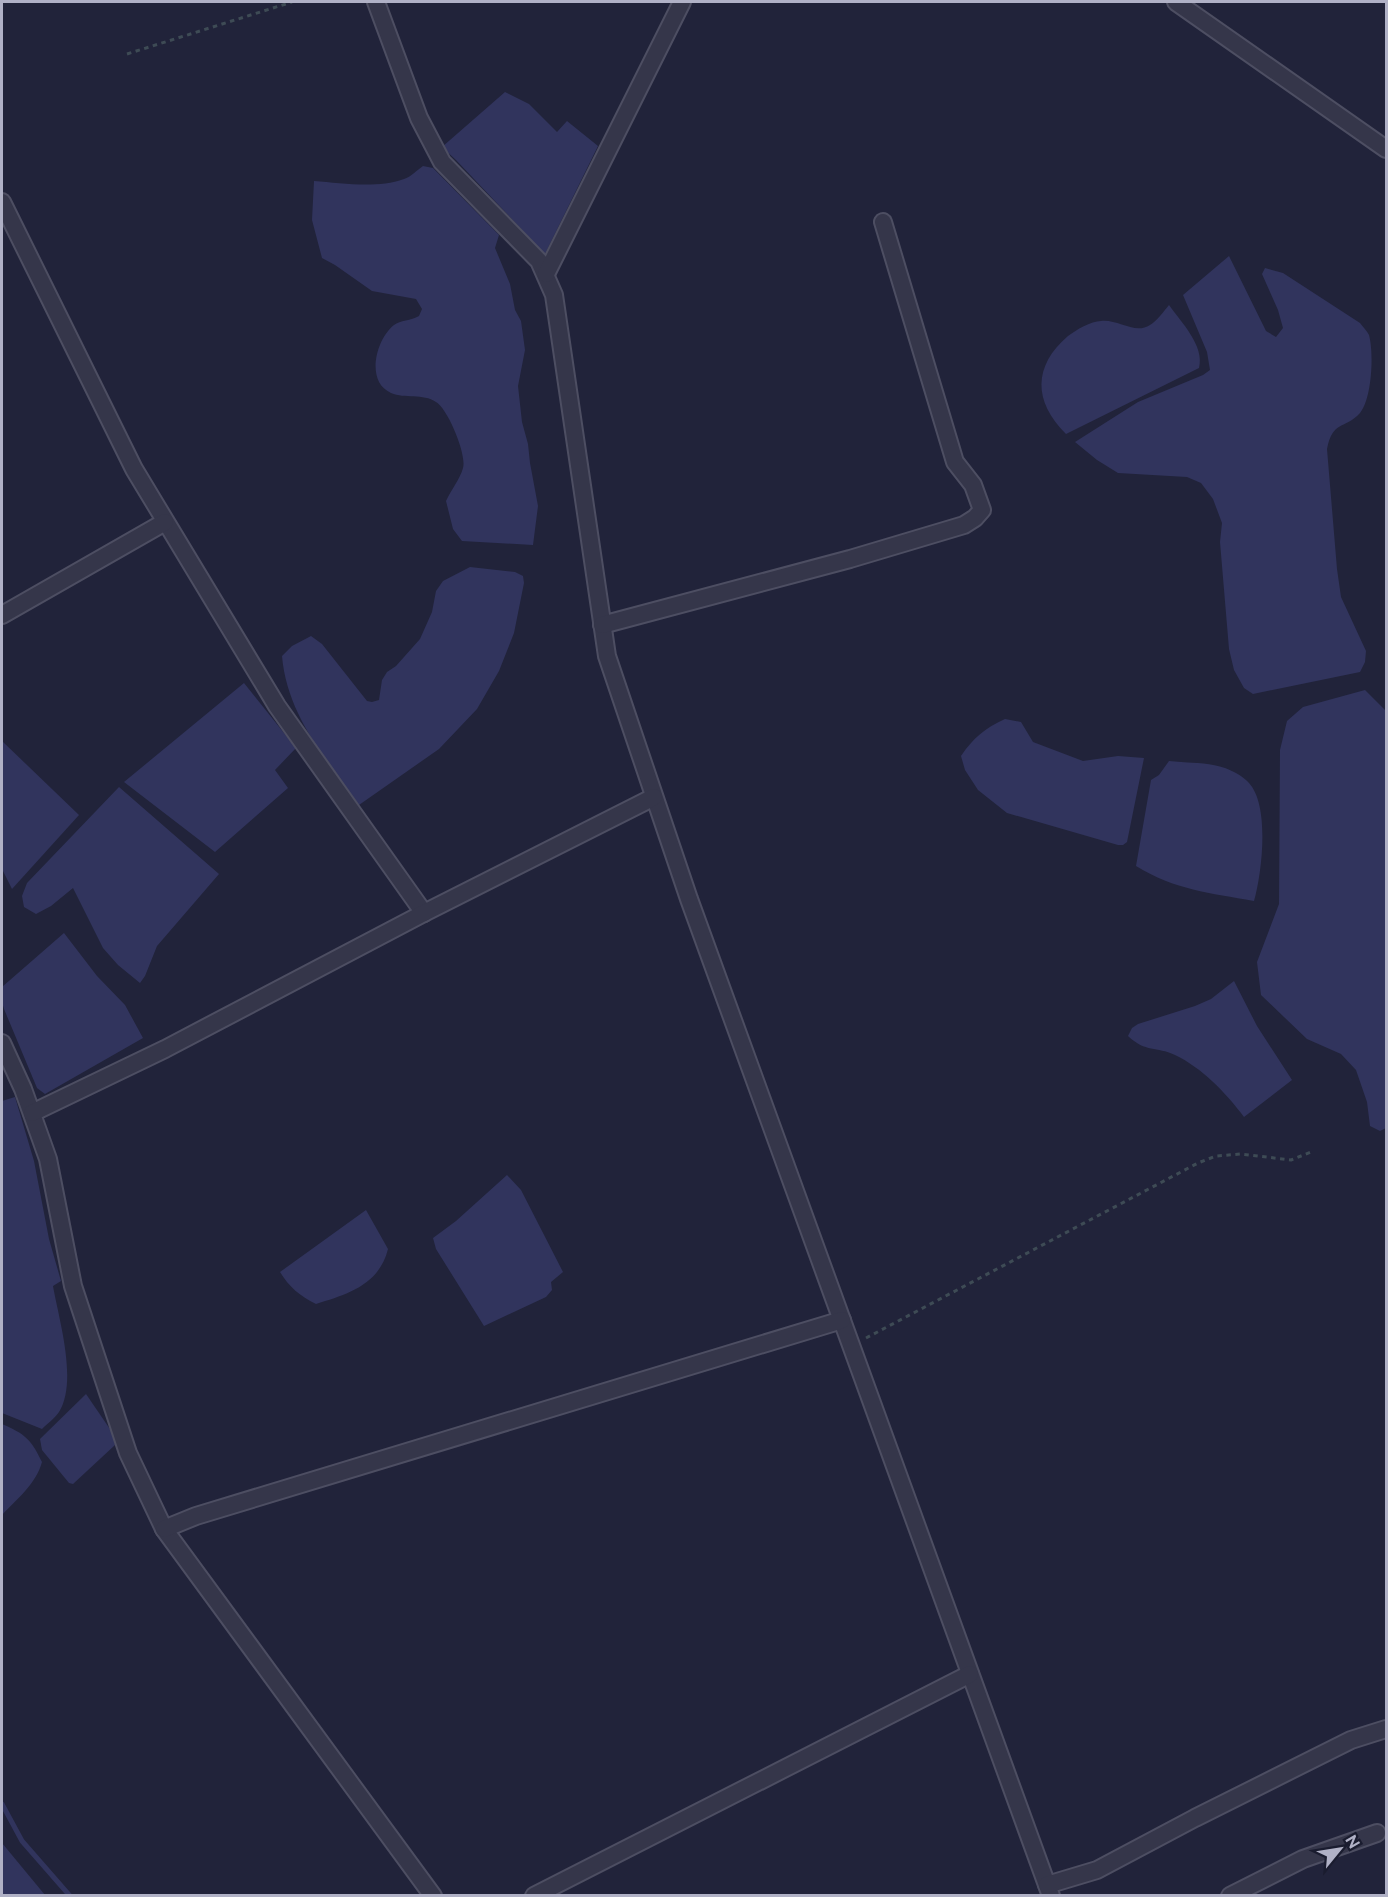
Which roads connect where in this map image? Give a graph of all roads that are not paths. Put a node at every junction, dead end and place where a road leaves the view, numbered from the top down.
1 (376, 2) edge
2 (682, 2) edge
3 (1176, 2) edge
4 (1386, 149) edge
5 (2, 202) edge
6 (883, 222) dead end
7 (546, 274) junction
8 (165, 522) junction
9 (2, 615) edge
10 (602, 625) junction
11 (654, 797) junction
12 (424, 913) junction
13 (2, 1043) edge
14 (32, 1113) junction
15 (842, 1320) junction
16 (164, 1529) junction
17 (970, 1674) junction
18 (1386, 1728) edge
19 (1377, 1833) dead end
20 (1049, 1890) edge
21 (433, 1896) edge
22 (534, 1896) edge
23 (1230, 1896) edge

1 - 7 street
2 - 7 street
3 - 4 street
5 - 8 street
6 - 10 street
7 - 10 street
8 - 9 street
8 - 12 street
10 - 11 street
11 - 12 street
11 - 15 street
12 - 14 street
13 - 14 street
14 - 16 street
15 - 16 street
15 - 17 street
16 - 21 street
17 - 20 street
17 - 22 street
18 - 20 street
19 - 23 street

